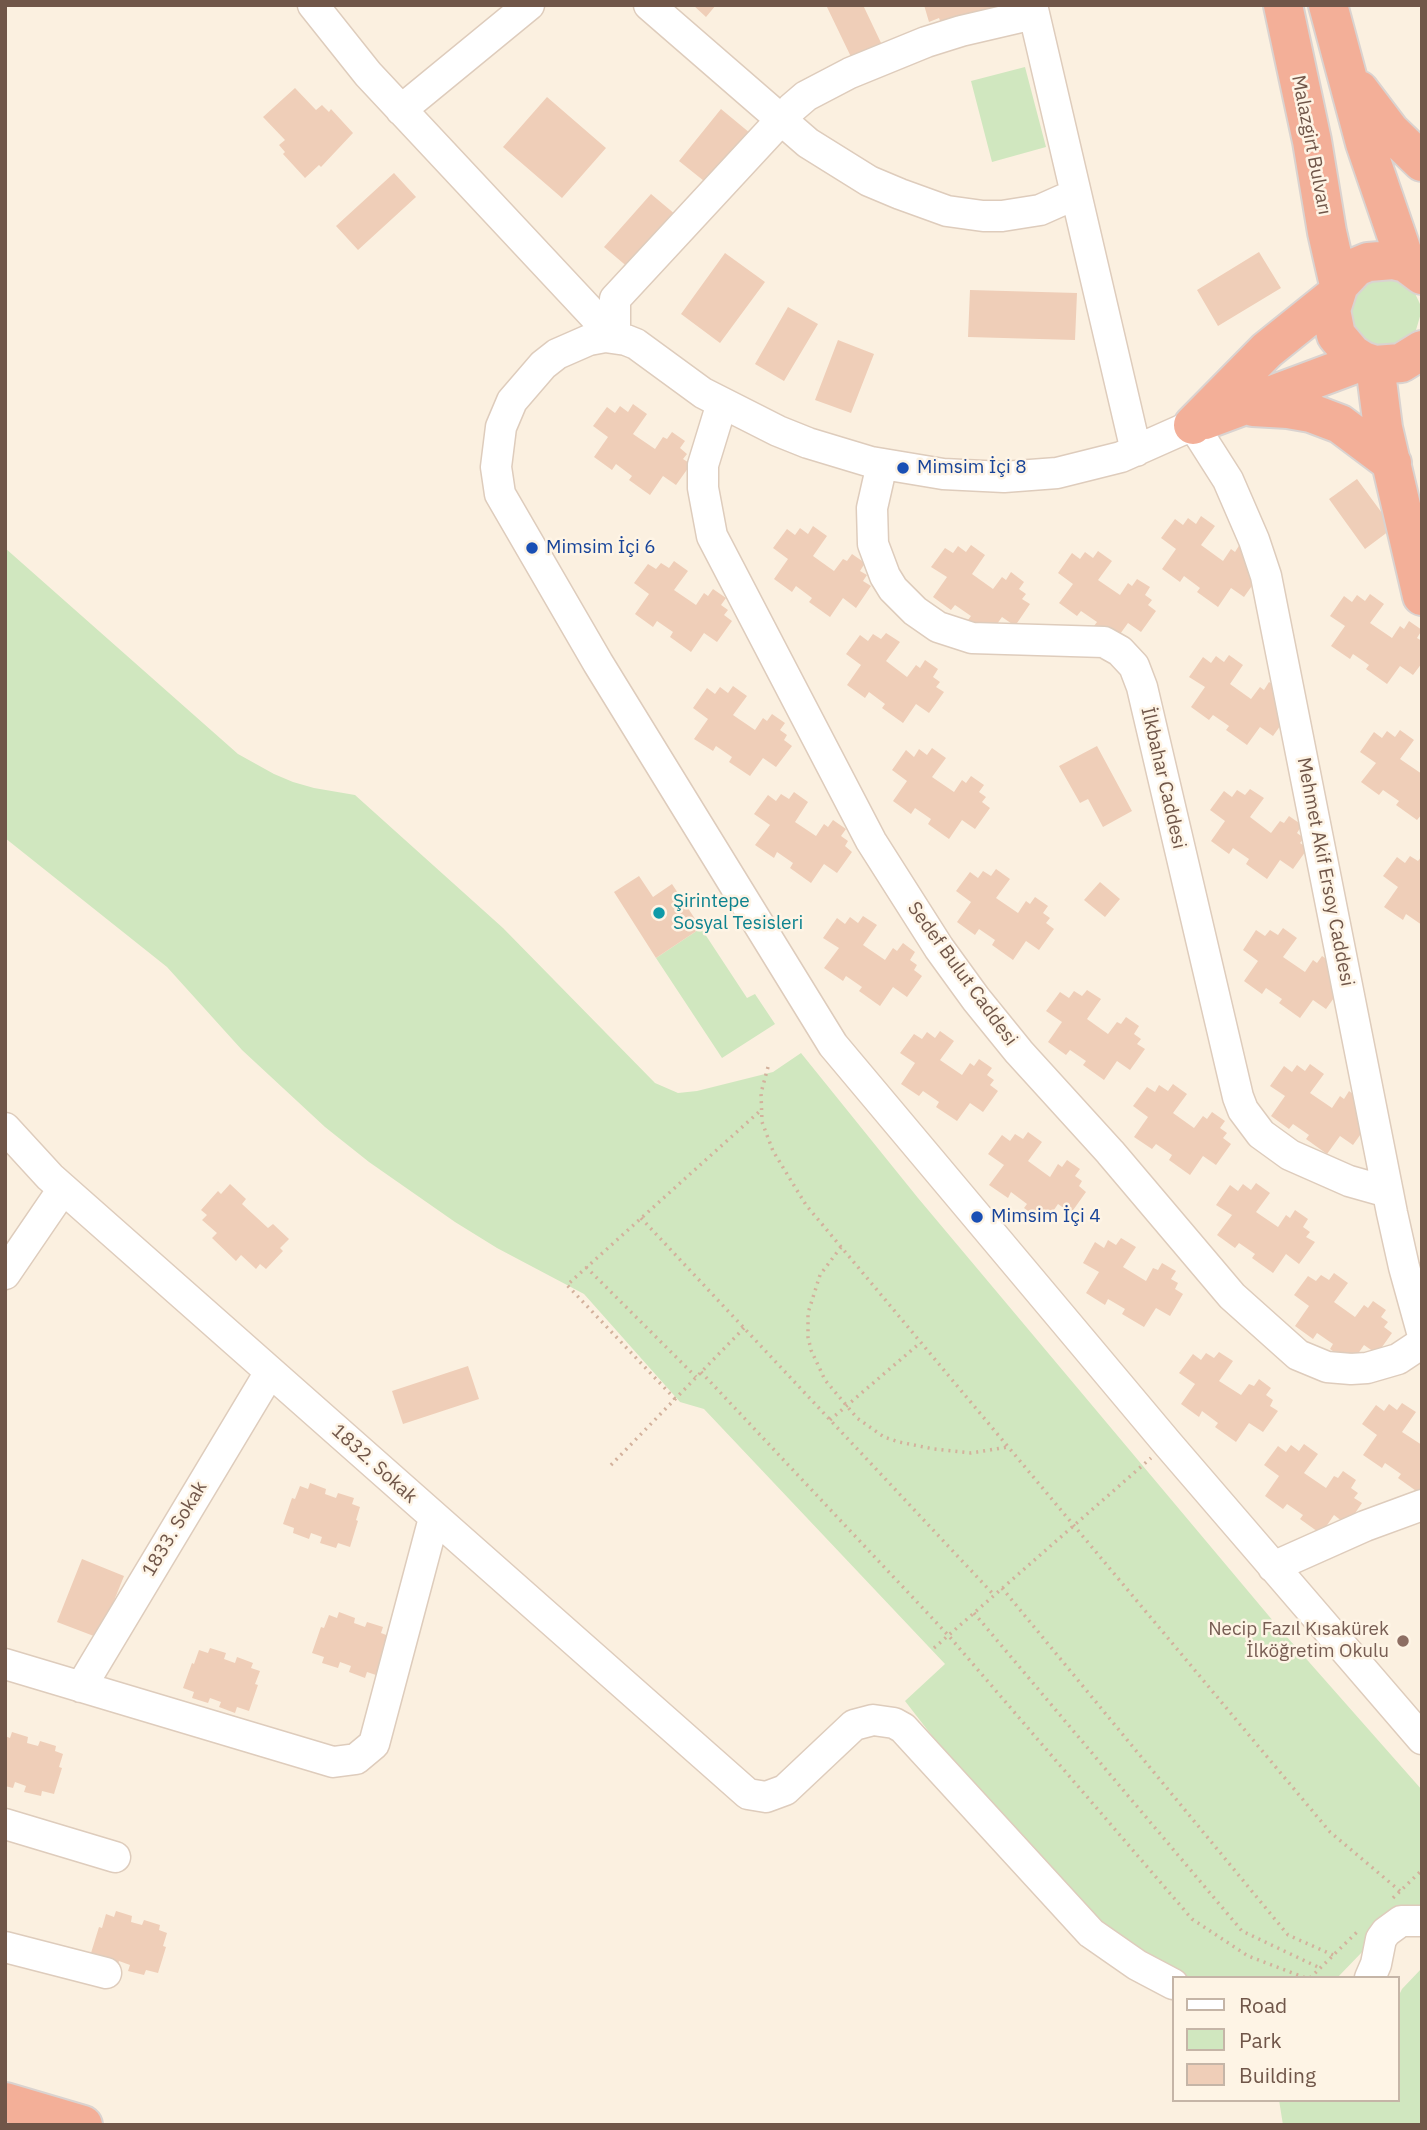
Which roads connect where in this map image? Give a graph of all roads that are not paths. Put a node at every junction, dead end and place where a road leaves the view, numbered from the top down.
1 (313, 5) edge
2 (529, 5) edge
3 (649, 5) edge
4 (1283, 5) edge
5 (1328, 5) edge
6 (1033, 10) edge
7 (1345, 71) junction
8 (401, 110) junction
9 (780, 121) junction
10 (1422, 162) edge
11 (1076, 194) junction
12 (1416, 269) edge
13 (1336, 291) junction
14 (615, 338) junction
15 (1422, 349) edge
16 (1369, 363) junction
17 (722, 403) junction
18 (1241, 407) junction
19 (1193, 425) junction
20 (1136, 451) junction
21 (1392, 463) junction
22 (882, 464) junction
23 (1422, 596) edge
24 (5, 1128) edge
25 (63, 1189) junction
26 (1388, 1192) junction
27 (5, 1274) edge
28 (1422, 1332) edge
29 (1422, 1343) edge
30 (270, 1372) junction
31 (1422, 1505) edge
32 (434, 1518) junction
33 (1273, 1567) junction
34 (5, 1664) edge
35 (81, 1687) junction
36 (1422, 1739) edge
37 (5, 1824) edge
38 (115, 1857) dead end
39 (1422, 1921) edge
40 (5, 1947) edge
41 (106, 1973) dead end
42 (1371, 1976) edge
43 (1172, 1983) edge
44 (5, 2102) edge
45 (83, 2125) edge

1 - 8 street
2 - 8 street
3 - 9 street
4 - 13 highway, Malazgirt Bulvarı
5 - 7 highway
6 - 9 street
6 - 11 street
7 - 10 highway
7 - 12 highway
8 - 14 street
9 - 11 street
9 - 14 street
11 - 20 street
12 - 13 highway
13 - 16 highway, Malazgirt Bulvarı
13 - 19 highway
14 - 17 street
14 - 33 street
15 - 16 highway
16 - 18 highway
16 - 21 highway
17 - 22 street
17 - 29 street, Sedef Bulut Caddesi
18 - 19 highway
18 - 21 highway
19 - 20 street
19 - 26 street, Mehmet Akif Ersoy Caddesi
20 - 22 street
21 - 23 highway
22 - 26 street, İlkbahar Caddesi
24 - 25 street, 1832. Sokak
25 - 27 street
25 - 30 street, 1832. Sokak
26 - 28 street, Mehmet Akif Ersoy Caddesi
30 - 32 street, 1832. Sokak
30 - 35 street, 1833. Sokak
31 - 33 street
32 - 35 street
32 - 43 street, 1832. Sokak
33 - 36 street
34 - 35 street
37 - 38 street
39 - 42 street
40 - 41 street
44 - 45 highway

